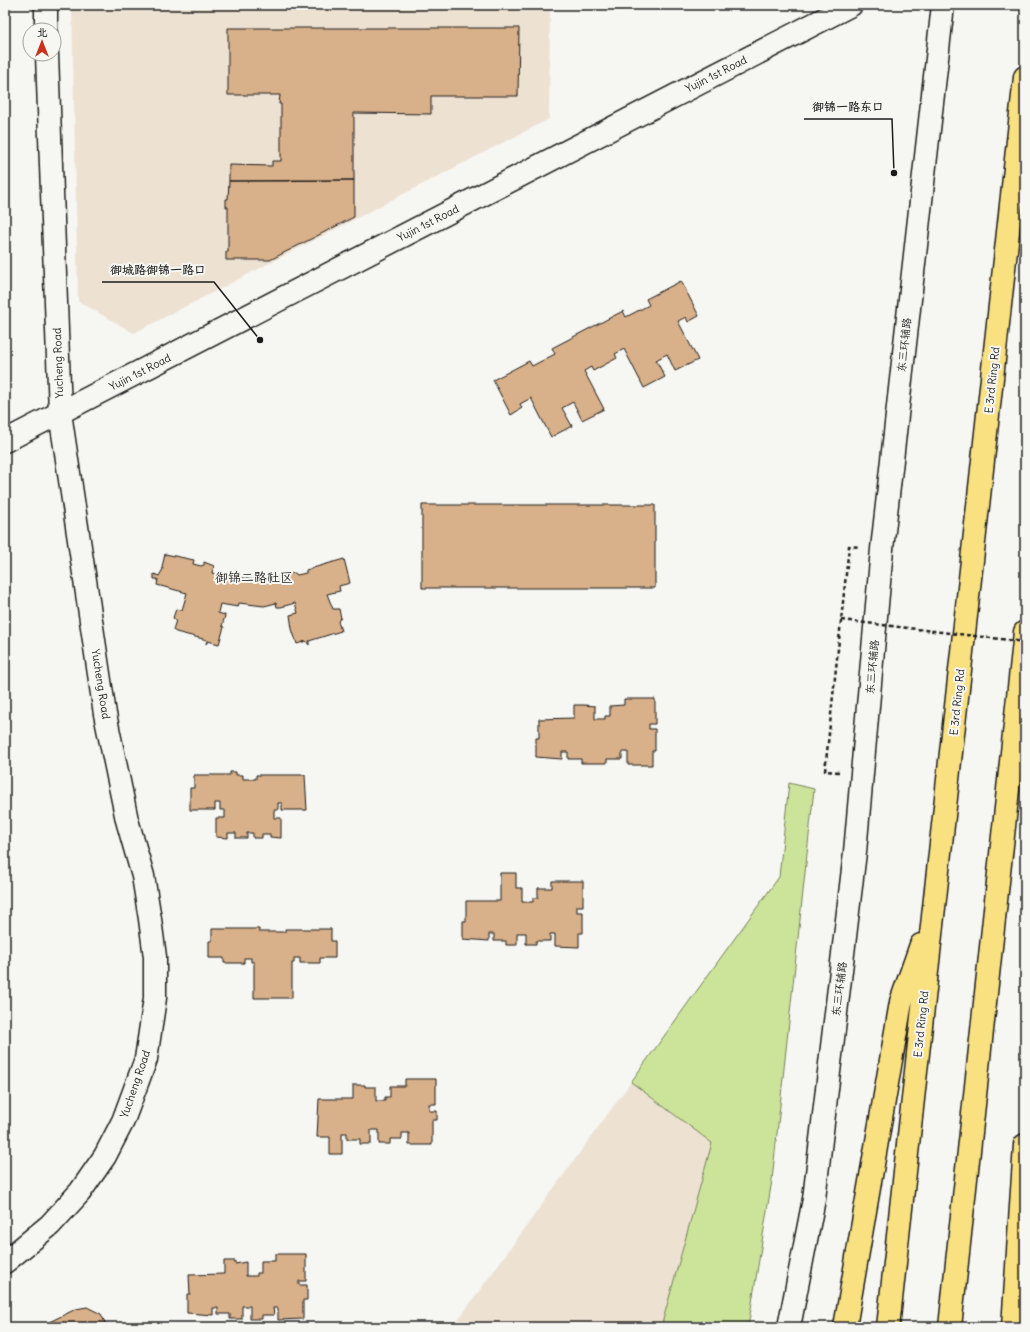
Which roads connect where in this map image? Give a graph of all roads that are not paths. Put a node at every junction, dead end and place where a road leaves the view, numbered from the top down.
1 (46, 5) edge
2 (851, 5) edge
3 (943, 5) edge
4 (46, 22) edge
5 (47, 62) edge
6 (1025, 77) edge
7 (60, 413) junction
8 (5, 441) edge
9 (1025, 632) edge
10 (934, 908) junction
11 (1025, 1145) edge
12 (5, 1262) edge
13 (789, 1327) edge
14 (845, 1327) edge
15 (888, 1327) edge
16 (950, 1327) edge
17 (1013, 1327) edge

1 - 4 street
2 - 7 street, Yujin 1st Road
3 - 13 street, 东三环辅路
5 - 7 street, Yucheng Road
6 - 10 highway, E 3rd Ring Rd
7 - 8 street, Yujin 1st Road
7 - 12 street, Yucheng Road
9 - 16 highway
10 - 14 highway
10 - 15 highway, E 3rd Ring Rd
11 - 17 highway

